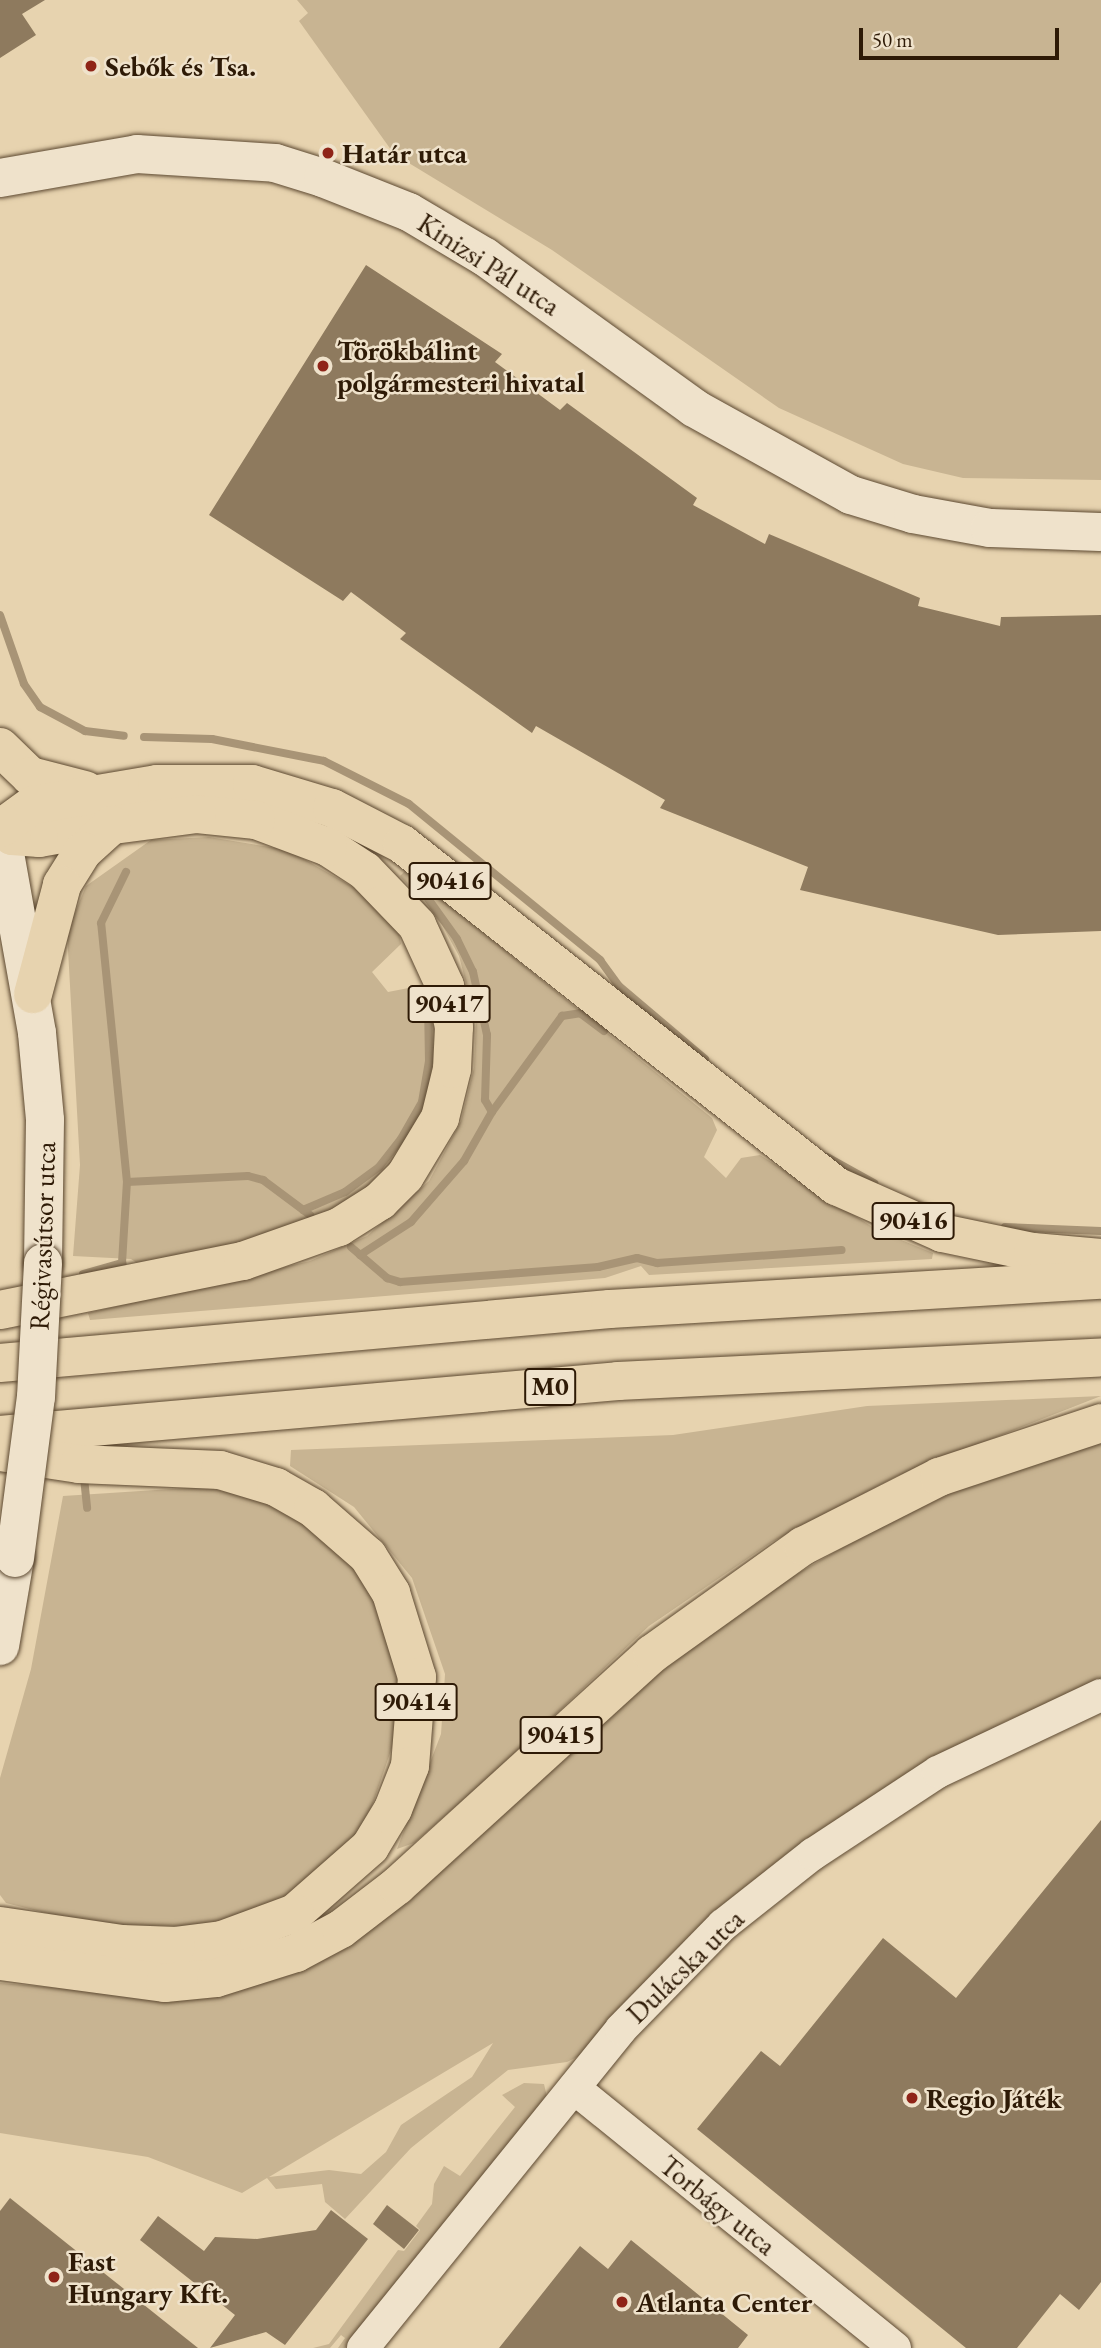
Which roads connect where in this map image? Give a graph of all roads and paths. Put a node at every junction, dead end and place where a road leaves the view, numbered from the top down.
1 (0, 178) edge
2 (1101, 532) edge
3 (0, 747) edge
4 (90, 791) junction
5 (112, 825) junction
6 (0, 827) edge
7 (33, 994) junction
8 (1101, 1258) edge
9 (1101, 1279) edge
10 (0, 1310) edge
11 (1101, 1357) edge
12 (0, 1363) edge
13 (1101, 1423) edge
14 (0, 1435) edge
15 (0, 1452) edge
16 (0, 1646) edge
17 (1101, 1695) edge
18 (3, 1944) edge
19 (574, 2088) junction
20 (363, 2348) edge
21 (895, 2348) edge

1 - 2 street, Kinizsi Pál utca
3 - 4 highway, 90416
4 - 6 highway, 90416
4 - 8 highway, 90416
5 - 6 highway, 90417
5 - 7 highway
5 - 10 highway, 90417
6 - 7 street, Régivasútsor utca
7 - 16 street, Régivasútsor utca, bridge
9 - 12 highway
11 - 14 highway, M0
13 - 18 highway, 90415
15 - 18 highway, 90414
17 - 19 street, Dulácska utca
19 - 20 street, Dulácska utca
19 - 21 street, Torbágy utca

